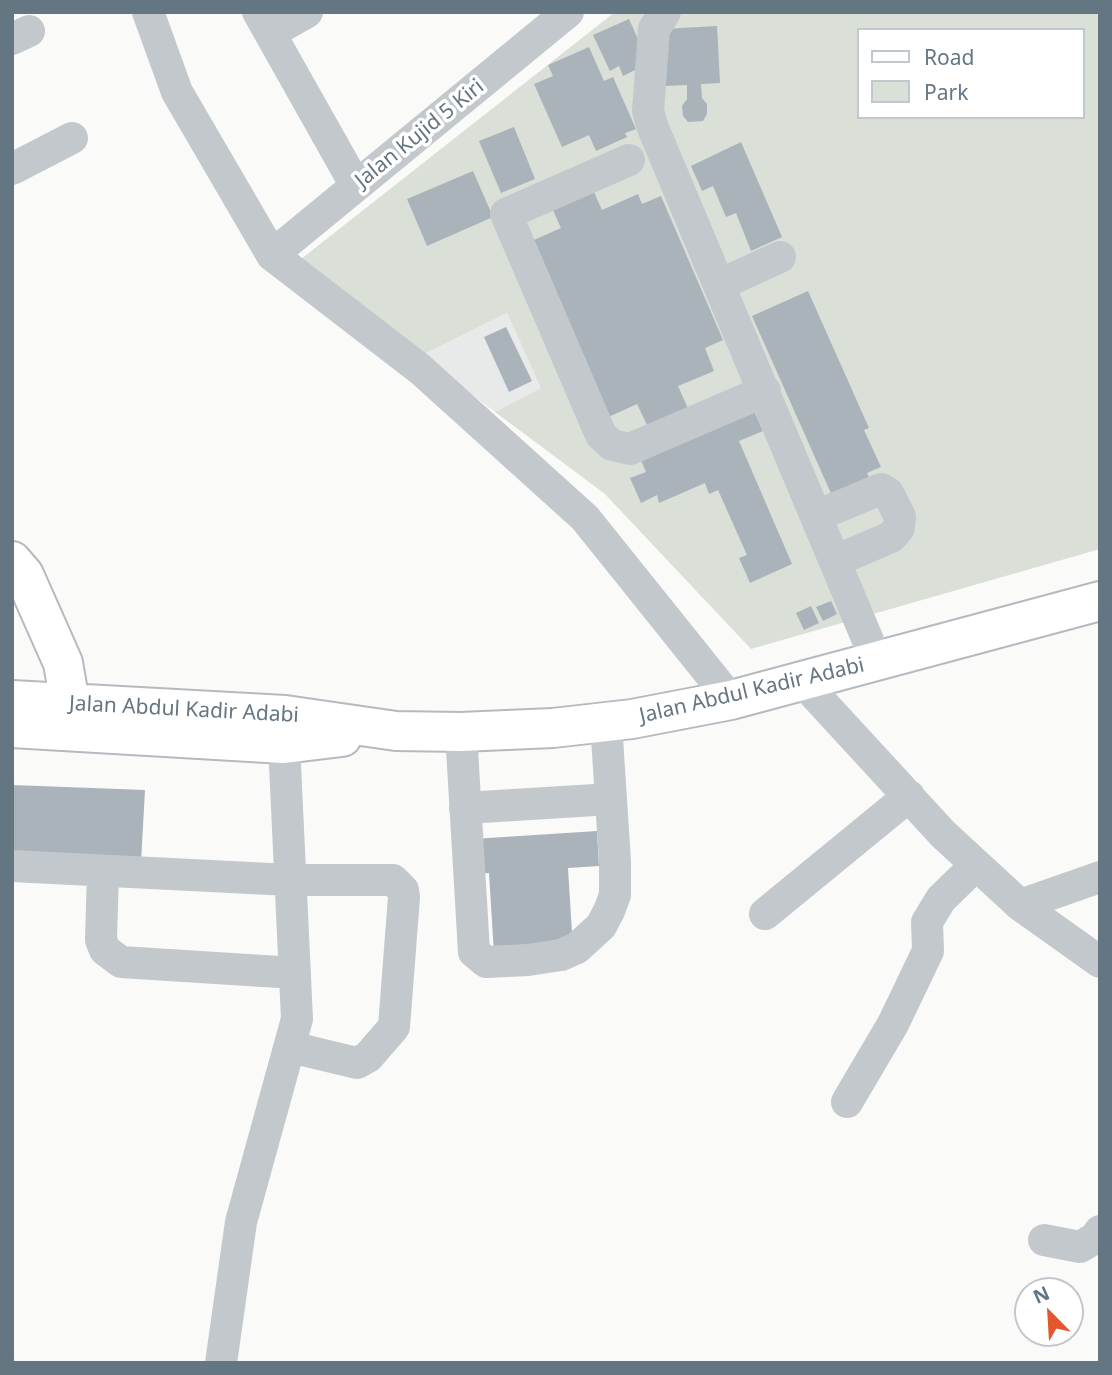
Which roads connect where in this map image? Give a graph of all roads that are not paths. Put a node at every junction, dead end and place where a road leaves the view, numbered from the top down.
1 (148, 12) edge
2 (307, 12) edge
3 (568, 12) edge
4 (665, 12) edge
5 (264, 23) edge
6 (72, 138) dead end
7 (629, 160) dead end
8 (12, 169) edge
9 (356, 186) junction
10 (272, 255) junction
11 (780, 257) dead end
12 (719, 285) junction
13 (765, 391) junction
14 (816, 516) junction
15 (12, 561) edge
16 (835, 561) junction
17 (1100, 601) edge
18 (12, 607) edge
19 (877, 662) junction
20 (803, 682) junction
21 (731, 700) junction
22 (43, 716) edge
23 (606, 722) junction
24 (396, 731) junction
25 (461, 732) junction
26 (284, 744) junction
27 (909, 796) junction
28 (611, 799) junction
29 (465, 808) junction
30 (976, 865) junction
31 (12, 866) edge
32 (103, 871) junction
33 (1100, 877) edge
34 (290, 880) junction
35 (1020, 905) junction
36 (765, 914) dead end
37 (1100, 962) edge
38 (295, 973) junction
39 (289, 1047) junction
40 (847, 1102) dead end
41 (1100, 1231) edge
42 (1044, 1240) dead end
43 (221, 1363) edge

1 - 10 street
2 - 5 street
3 - 9 street, Jalan Kujid 5 Kiri
4 - 12 street
5 - 9 street
6 - 8 street
7 - 13 street
9 - 10 street, Jalan Kujid 5 Kiri
10 - 21 street
11 - 12 street
12 - 13 street
13 - 14 street
14 - 16 street
14 - 16 street
15 - 22 main road
16 - 19 street
17 - 19 main road, Jalan Abdul Kadir Adabi
18 - 22 main road
19 - 20 main road, Jalan Abdul Kadir Adabi
20 - 21 main road, Jalan Abdul Kadir Adabi
20 - 27 street
21 - 23 main road, Jalan Abdul Kadir Adabi
22 - 24 main road, Jalan Abdul Kadir Adabi
22 - 26 main road, Jalan Abdul Kadir Adabi
23 - 25 main road, Jalan Abdul Kadir Adabi
23 - 28 street
24 - 25 main road, Jalan Abdul Kadir Adabi
24 - 26 main road, Jalan Abdul Kadir Adabi
25 - 29 street
26 - 34 street
27 - 30 street
27 - 36 street
28 - 29 street
28 - 29 street
30 - 35 street
30 - 40 street
31 - 32 street
32 - 34 street
32 - 38 street
33 - 35 street
34 - 38 street
34 - 39 street
35 - 37 street
38 - 39 street
39 - 43 street
41 - 42 street

